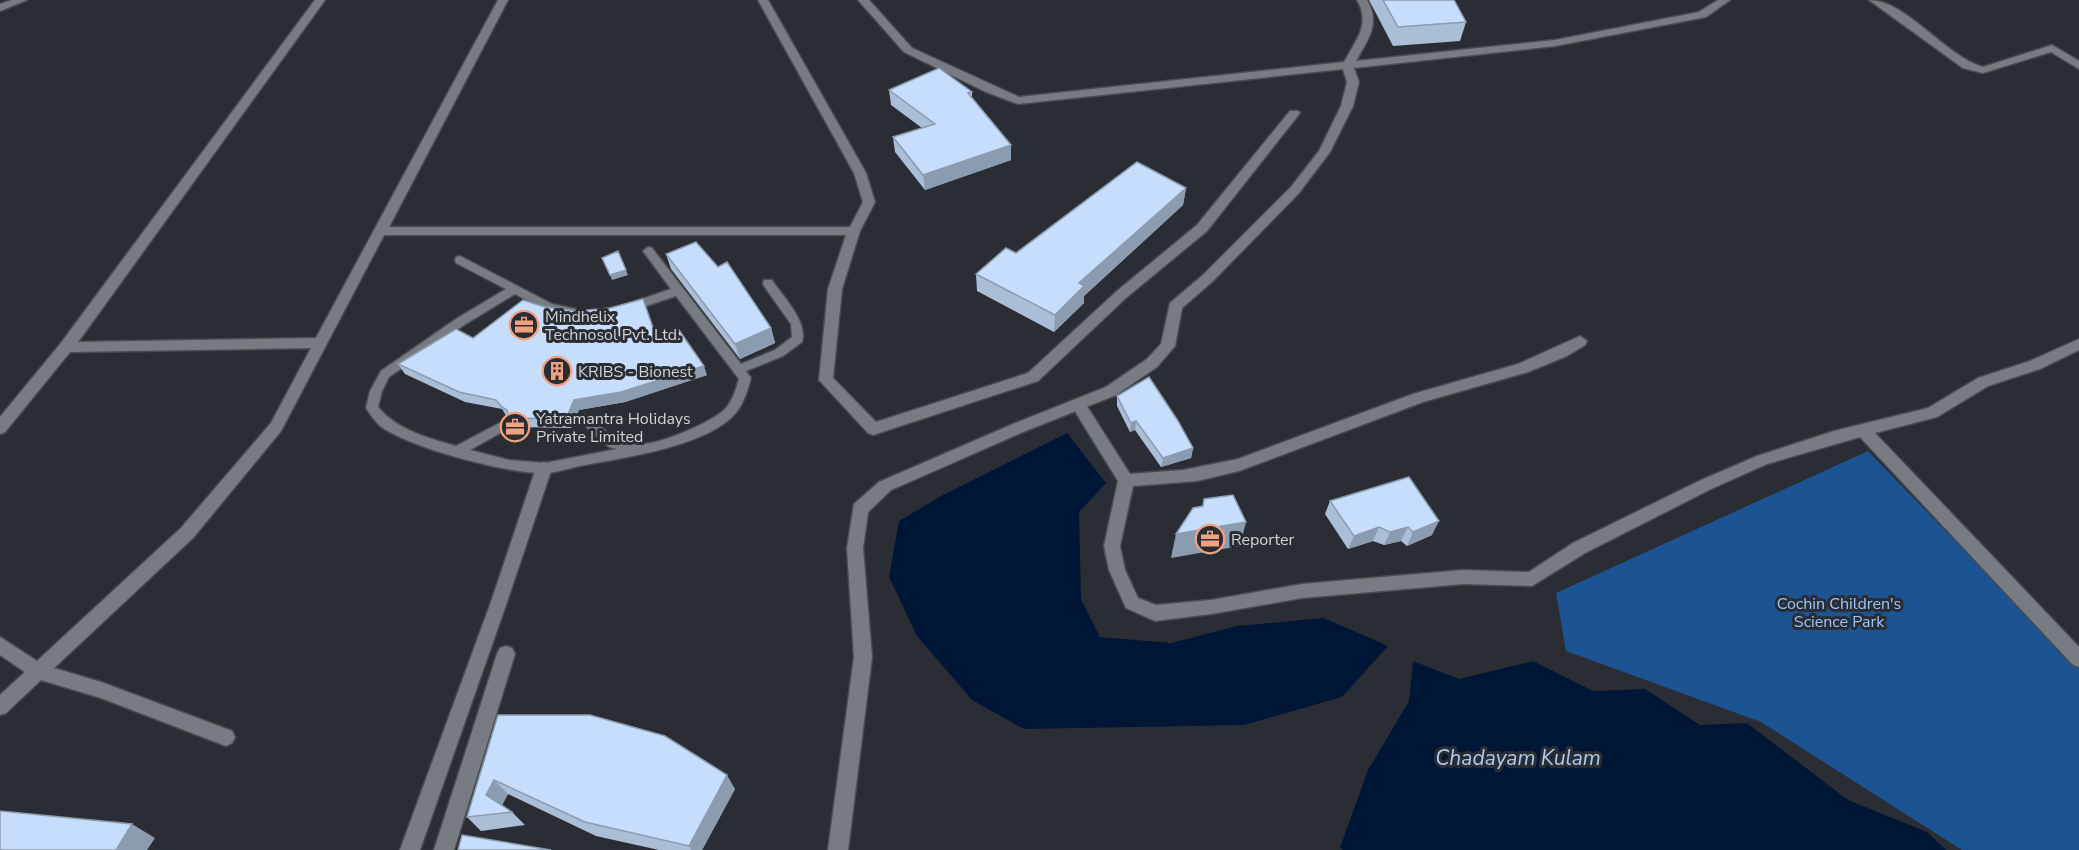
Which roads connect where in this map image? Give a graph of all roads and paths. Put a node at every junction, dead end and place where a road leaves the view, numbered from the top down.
1 (22, 0) edge
2 (320, 0) edge
3 (502, 0) edge
4 (763, 0) edge
5 (863, 0) edge
6 (1362, 0) edge
7 (1725, 0) edge
8 (1874, 0) edge
9 (0, 8) edge
10 (1348, 66) junction
11 (2079, 66) edge
12 (1294, 113) dead end
13 (380, 231) junction
14 (854, 231) junction
15 (648, 251) dead end
16 (460, 260) dead end
17 (768, 283) dead end
18 (514, 289) junction
19 (678, 291) junction
20 (615, 311) edge
21 (583, 314) edge
22 (1580, 341) dead end
23 (320, 343) junction
24 (2079, 344) edge
25 (66, 347) junction
26 (740, 369) junction
27 (1078, 404) junction
28 (584, 419) dead end
29 (507, 424) edge
30 (0, 428) edge
31 (1863, 430) junction
32 (641, 448) junction
33 (456, 452) junction
34 (544, 468) junction
35 (1126, 480) junction
36 (0, 645) edge
37 (506, 654) dead end
38 (2079, 659) edge
39 (37, 671) junction
40 (0, 706) edge
41 (225, 737) dead end
42 (410, 850) edge
43 (444, 850) edge
44 (838, 850) edge

1 - 9 street
2 - 25 street
3 - 13 street
4 - 14 street
5 - 10 street
6 - 10 street
7 - 10 street
8 - 11 street
10 - 27 street
12 - 14 street
13 - 14 street
13 - 23 street
15 - 19 lane
16 - 18 lane
17 - 26 lane
18 - 21 lane
18 - 33 lane
19 - 20 lane
19 - 26 lane
22 - 35 street
23 - 25 street
23 - 39 street
24 - 31 street
25 - 30 street
26 - 32 lane
27 - 35 street
27 - 44 street
28 - 32 lane
29 - 33 lane
31 - 35 street
31 - 38 street
32 - 34 lane
33 - 34 lane
34 - 42 street
36 - 39 street
37 - 43 street
39 - 40 street
39 - 41 street

